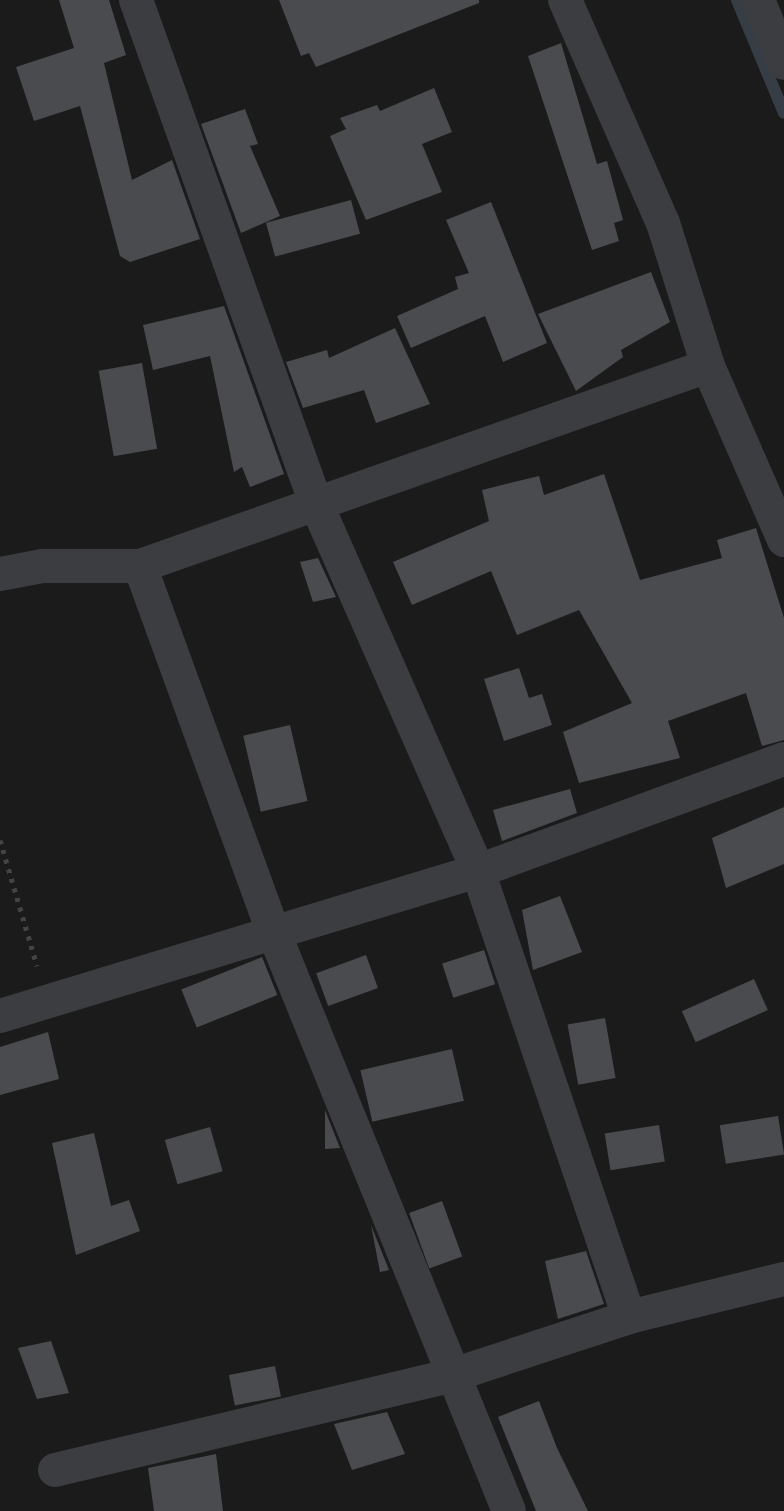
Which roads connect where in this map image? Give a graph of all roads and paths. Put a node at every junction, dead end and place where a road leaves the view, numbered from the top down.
1 (136, 0) edge
2 (565, 0) edge
3 (758, 0) edge
4 (784, 63) edge
5 (708, 366) junction
6 (315, 501) junction
7 (784, 540) edge
8 (140, 566) junction
9 (0, 574) edge
10 (784, 759) edge
11 (0, 840) edge
12 (478, 871) junction
13 (272, 928) junction
14 (48, 1003) junction
15 (0, 1016) edge
16 (784, 1279) edge
17 (629, 1317) junction
18 (450, 1376) junction
19 (55, 1470) dead end
20 (509, 1511) edge

1 - 6 street
2 - 5 street
3 - 4 street
5 - 6 street
5 - 7 street
6 - 8 street
6 - 12 street
8 - 9 street
8 - 13 street
10 - 12 street
11 - 14 path
12 - 13 street
12 - 17 street
13 - 14 street
13 - 18 street
14 - 15 street
16 - 17 street
17 - 18 street
18 - 19 street
18 - 20 street

